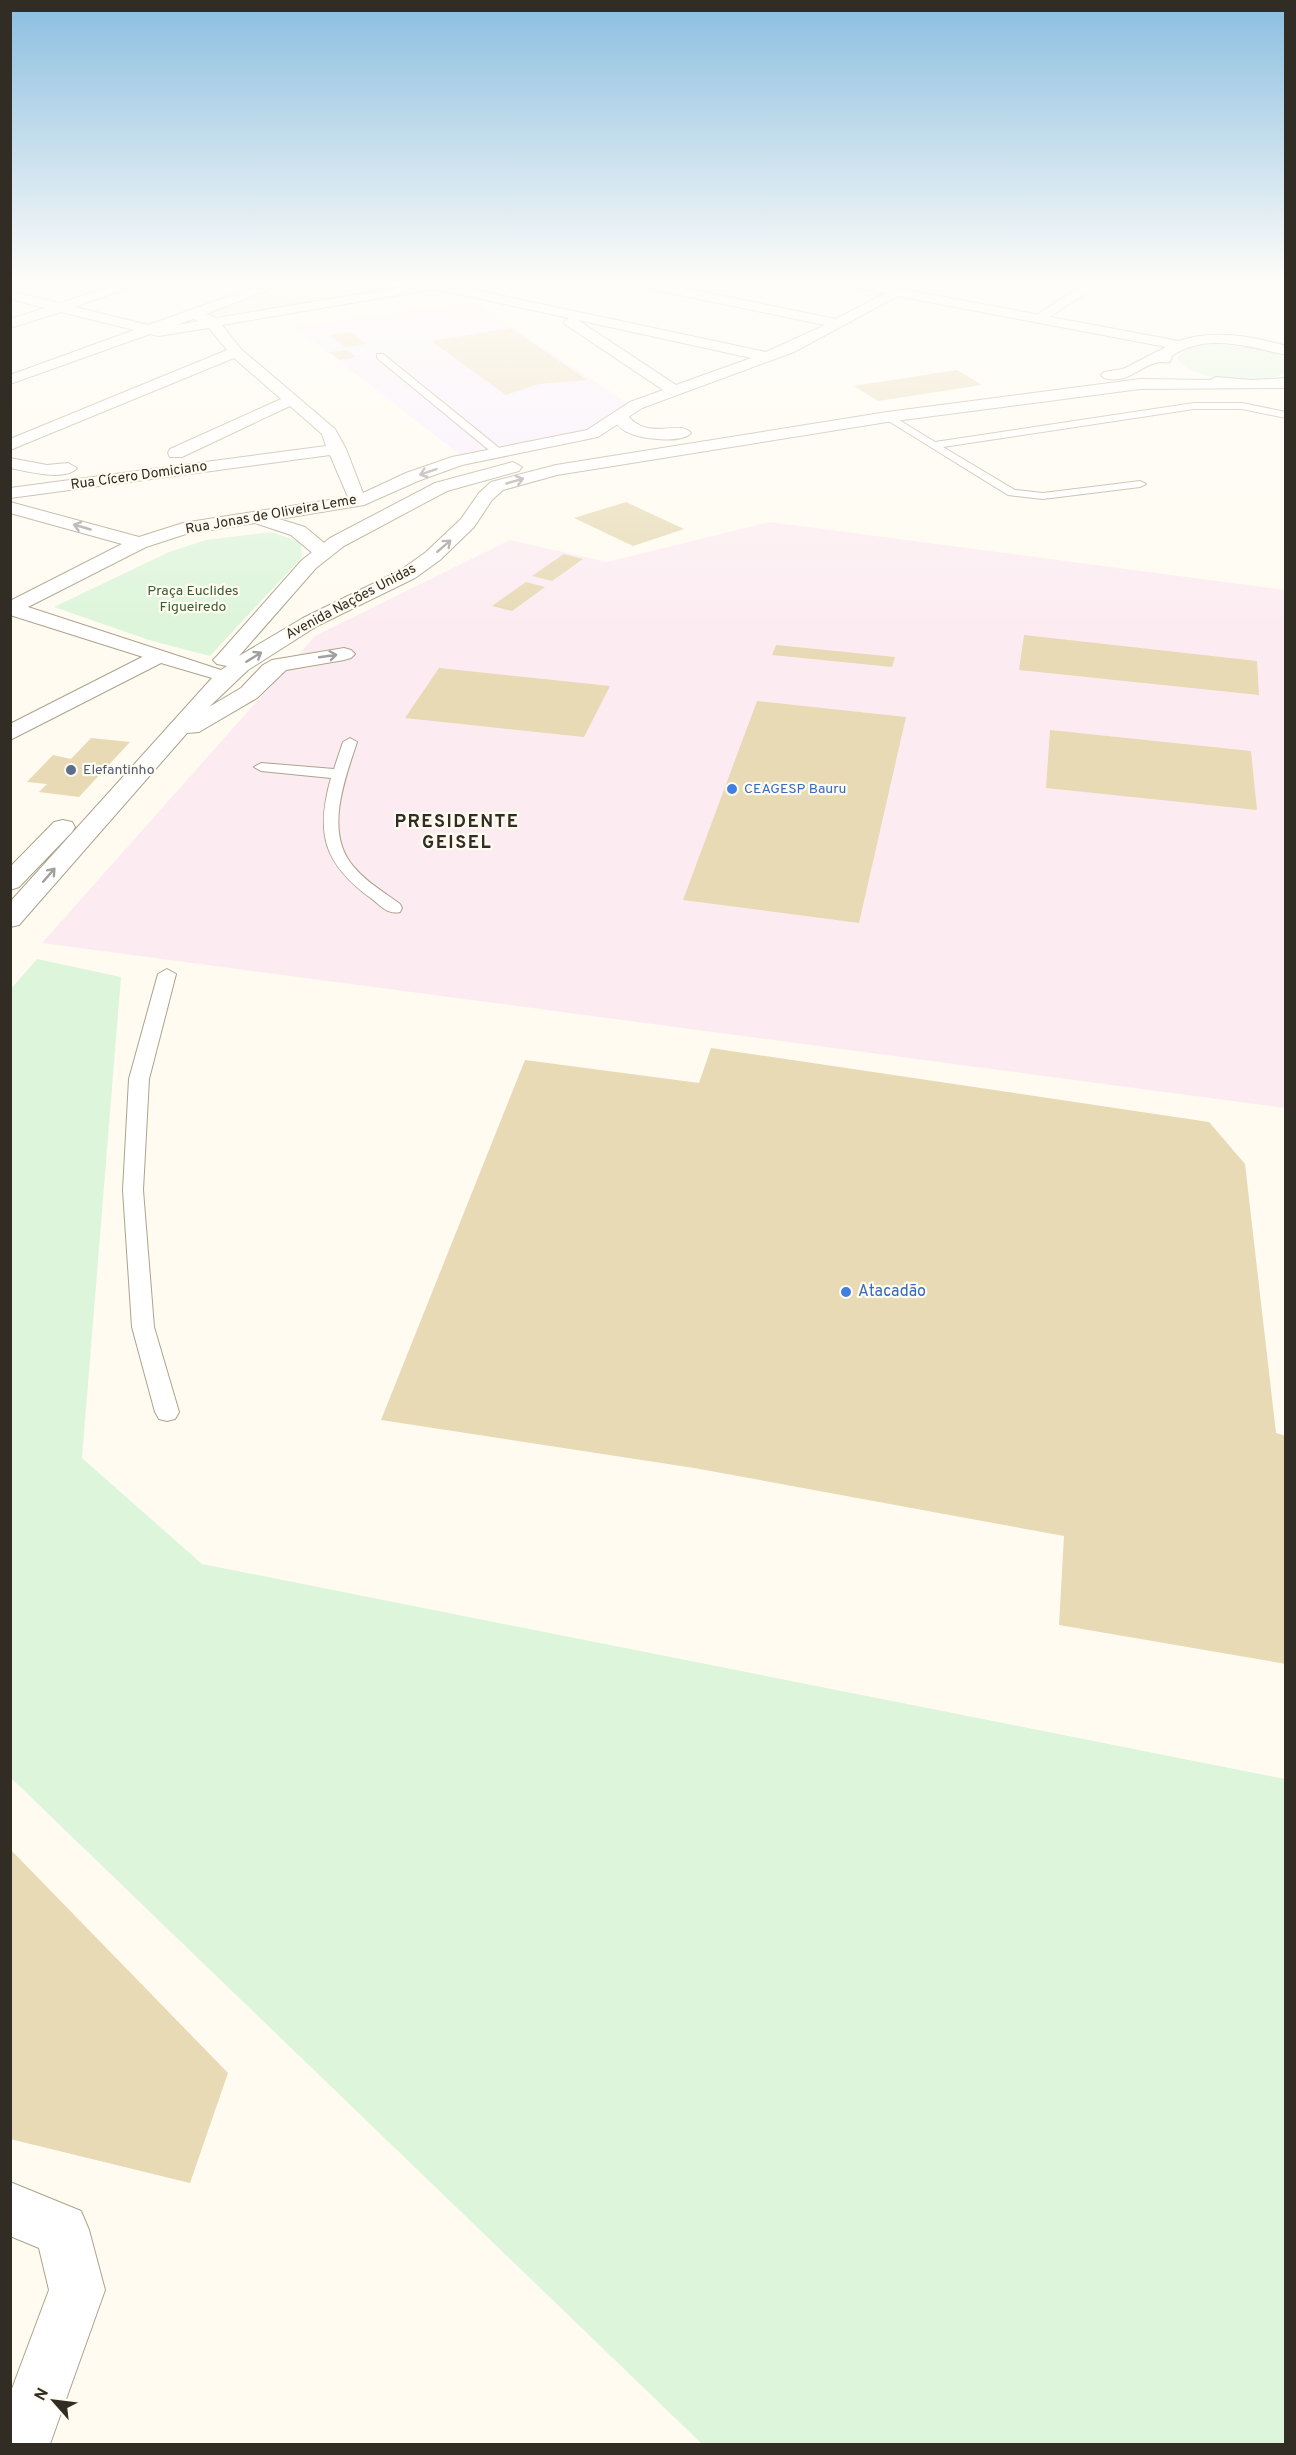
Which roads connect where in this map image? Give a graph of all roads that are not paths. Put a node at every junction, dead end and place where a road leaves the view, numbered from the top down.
1 (293, 399) edge
2 (116, 400) edge
3 (292, 400) edge
4 (432, 400) edge
5 (651, 400) edge
6 (917, 400) edge
7 (1021, 400) edge
8 (619, 415) junction
9 (1286, 415) edge
10 (887, 417) junction
11 (709, 431) junction
12 (329, 432) junction
13 (306, 435) dead end
14 (10, 445) edge
15 (235, 445) dead end
16 (934, 445) junction
17 (595, 448) junction
18 (338, 449) junction
19 (498, 454) junction
20 (131, 460) dead end
21 (10, 464) edge
22 (1140, 484) dead end
23 (10, 493) edge
24 (358, 501) junction
25 (454, 503) junction
26 (10, 507) edge
27 (297, 512) junction
28 (261, 519) junction
29 (378, 519) junction
30 (139, 543) junction
31 (316, 558) junction
32 (358, 596) junction
33 (11, 608) edge
34 (344, 654) dead end
35 (159, 656) junction
36 (212, 672) junction
37 (10, 733) edge
38 (169, 740) junction
39 (350, 742) dead end
40 (261, 767) dead end
41 (339, 774) junction
42 (10, 882) edge
43 (394, 908) dead end
44 (10, 919) edge
45 (167, 974) dead end
46 (167, 1412) dead end
47 (10, 2210) edge
48 (21, 2445) edge

1 - 12 street
2 - 14 street
3 - 15 street
4 - 19 lane
5 - 8 street
6 - 11 street
7 - 10 street, Avenida Nações Unidas
8 - 11 street
8 - 19 street
9 - 16 lane
10 - 16 lane
25 -> 10 street, Avenida Nações Unidas
11 - 17 street
12 - 13 street
12 - 18 street
16 - 22 lane
17 - 19 street
17 - 25 street
18 - 23 street, Rua Cícero Domiciano
18 - 24 street
19 -> 24 street, Rua Jonas de Oliveira Leme
19 - 25 street
20 - 21 street
24 - 27 street, Rua Jonas de Oliveira Leme
25 - 29 street, Avenida Nações Unidas
32 -> 25 street, Avenida Nações Unidas
30 -> 26 street
27 - 28 street, Rua Jonas de Oliveira Leme
27 - 29 street
28 - 30 street, Rua Jonas de Oliveira Leme
28 - 31 street
29 - 31 street, Avenida Nações Unidas
30 - 33 street, Rua Jonas de Oliveira Leme
31 - 32 street
31 - 36 street, Avenida Nações Unidas
38 -> 32 street, Avenida Nações Unidas
33 - 35 street
38 -> 34 street
35 - 36 street
35 - 37 street
36 - 42 street, Avenida Nações Unidas
44 -> 38 street, Avenida Nações Unidas
39 - 41 lane
40 - 41 lane
41 - 43 lane
45 - 46 lane
47 - 48 street

